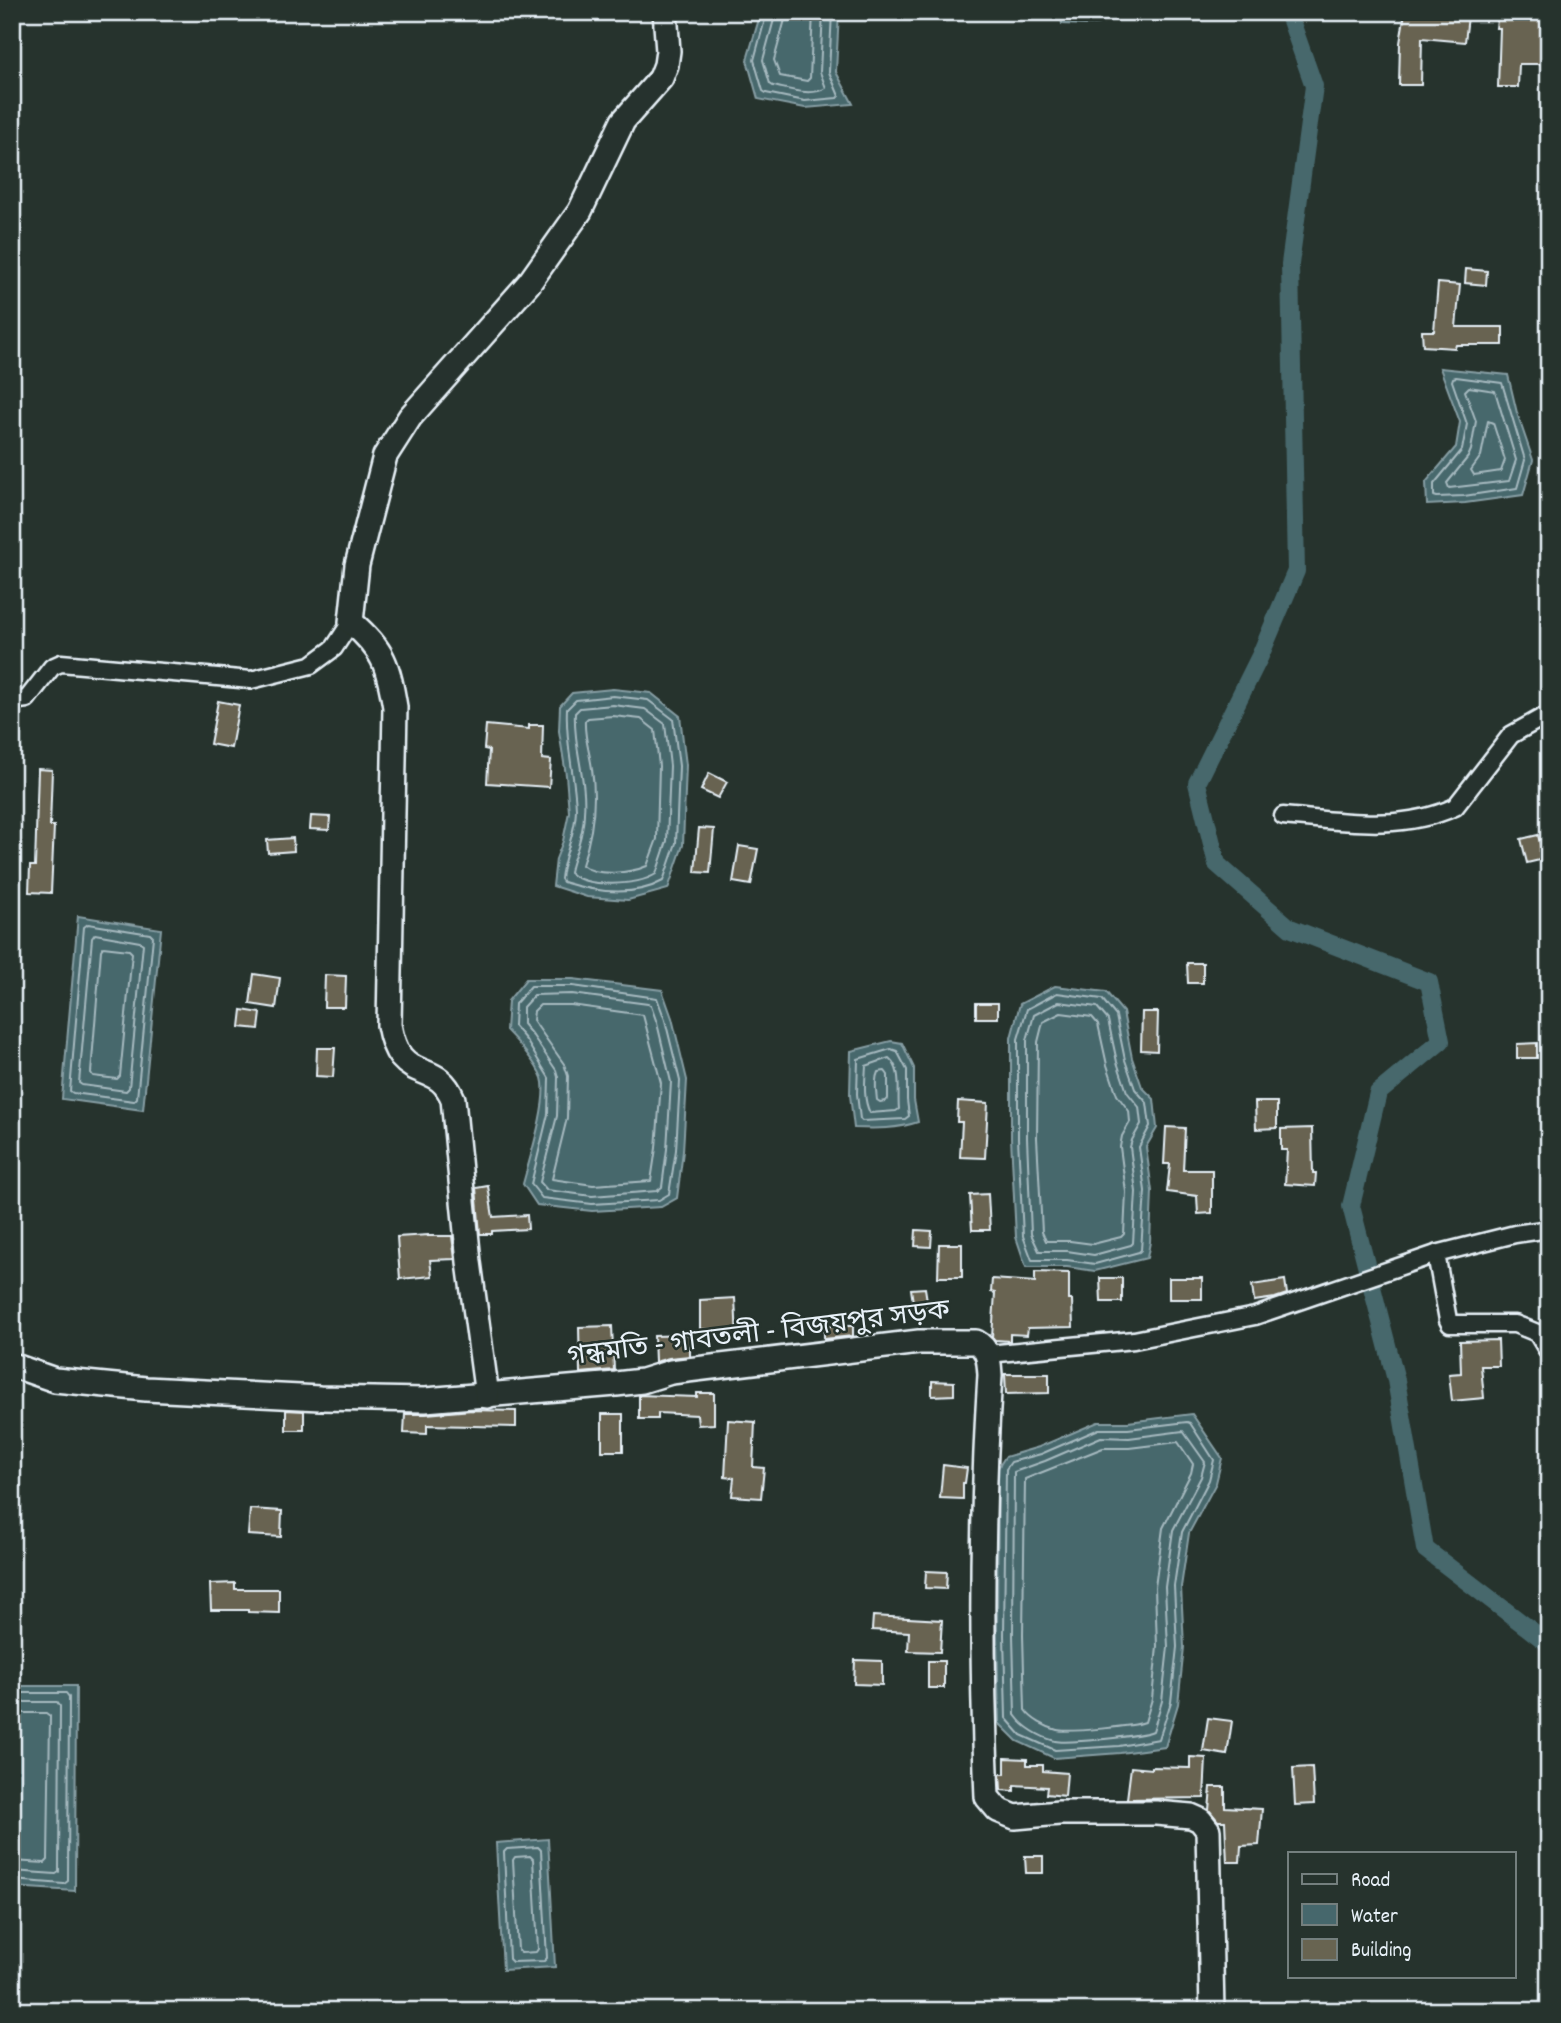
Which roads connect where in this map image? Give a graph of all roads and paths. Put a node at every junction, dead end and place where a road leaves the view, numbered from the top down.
1 (665, 12) edge
2 (351, 622) junction
3 (12, 701) edge
4 (1549, 716) edge
5 (1283, 816) dead end
6 (1549, 1229) edge
7 (1436, 1254) junction
8 (1549, 1353) edge
9 (988, 1354) junction
10 (12, 1364) edge
11 (486, 1396) junction
12 (1212, 2011) edge

1 - 2 main road
2 - 3 street
2 - 11 main road
4 - 5 street
6 - 7 street
7 - 8 street
7 - 9 street
9 - 11 main road, গন্ধমতি - গাবতলী - বিজয়পুর সড়ক
9 - 12 main road
10 - 11 main road, গন্ধমতি - গাবতলী - বিজয়পুর সড়ক

